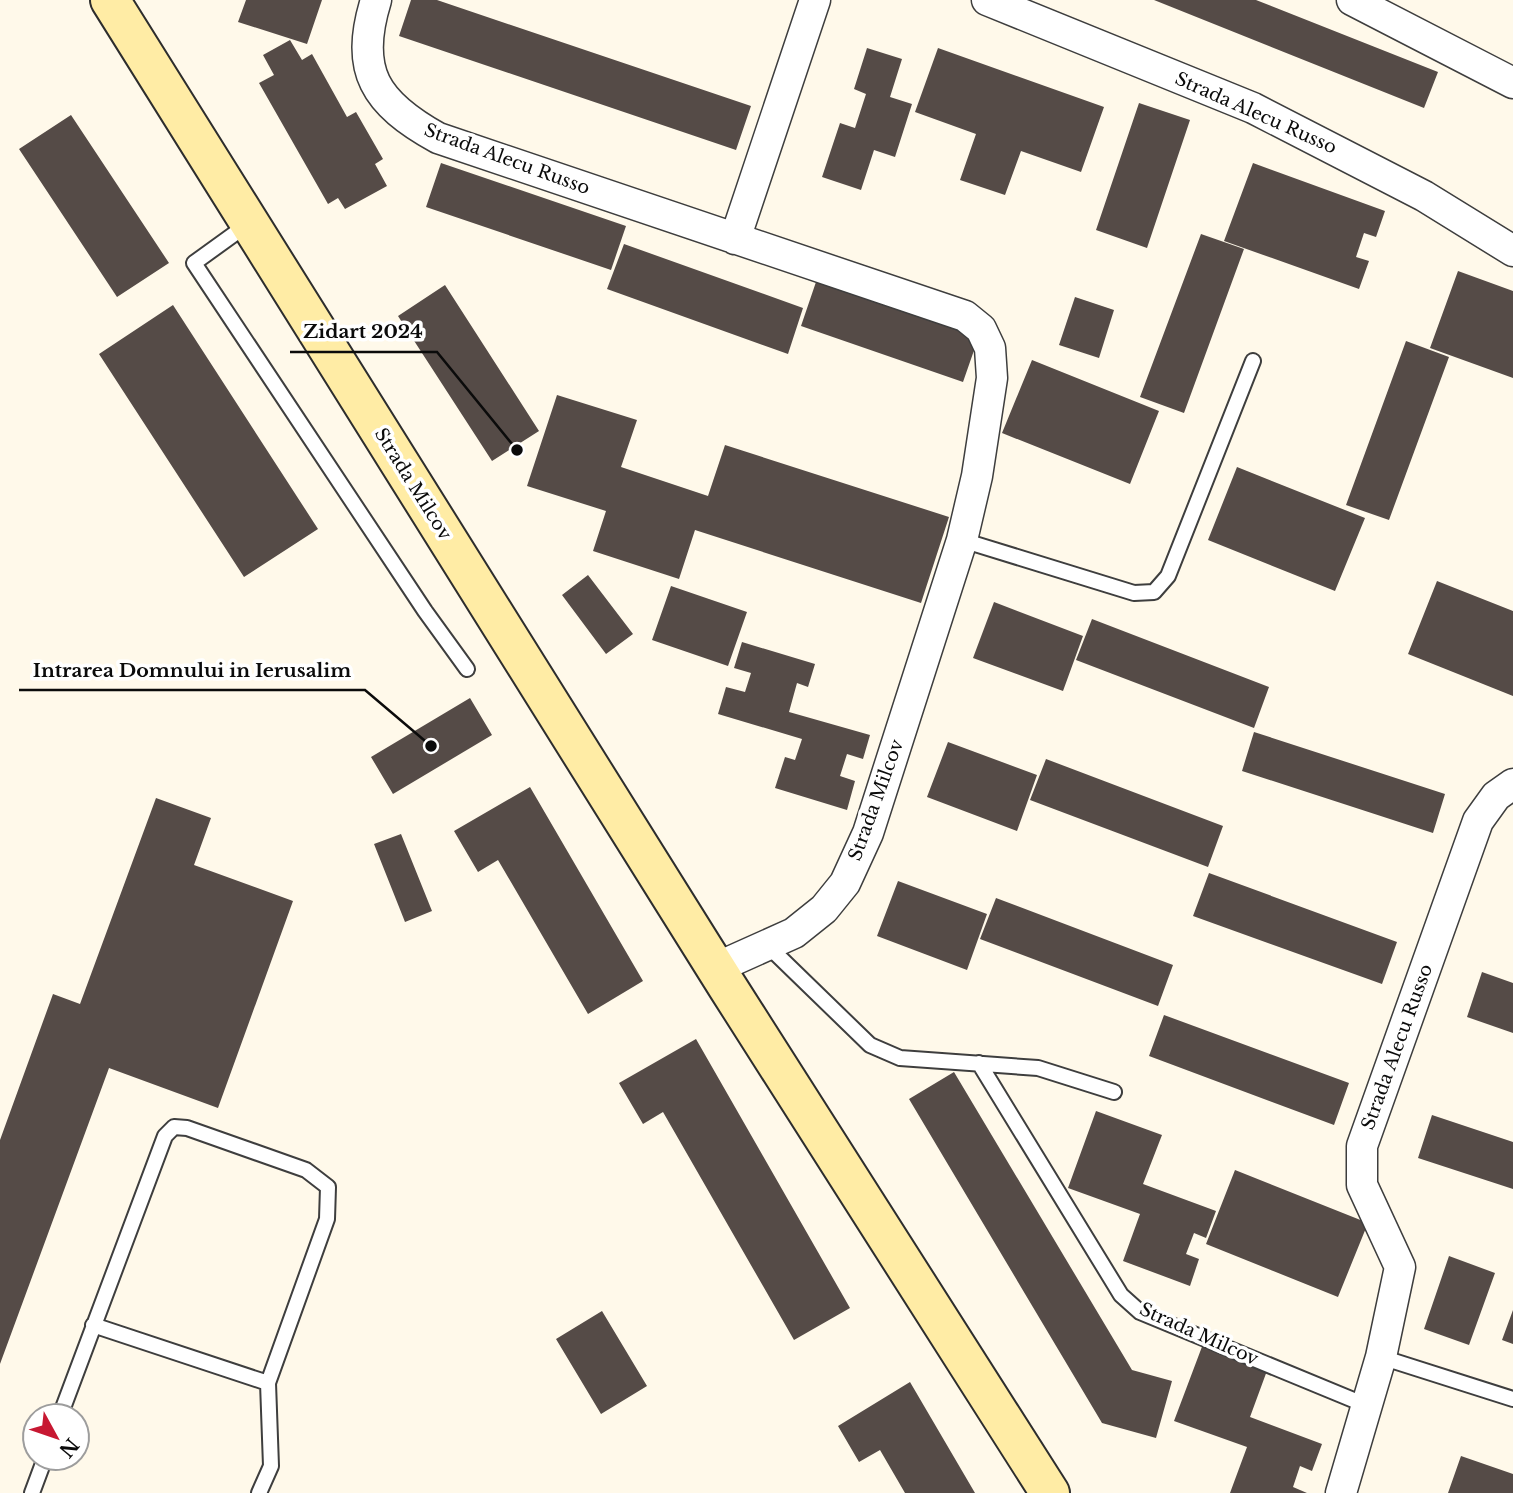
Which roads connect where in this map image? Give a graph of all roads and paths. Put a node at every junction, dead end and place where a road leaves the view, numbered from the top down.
1 (110, 0) edge
2 (376, 0) edge
3 (815, 0) edge
4 (987, 0) edge
5 (1352, 0) edge
6 (1513, 83) edge
7 (249, 223) junction
8 (735, 239) junction
9 (1513, 251) edge
10 (1253, 361) dead end
11 (962, 540) junction
12 (467, 669) dead end
13 (1513, 784) edge
14 (767, 945) junction
15 (716, 968) junction
16 (979, 1063) junction
17 (1114, 1092) dead end
18 (93, 1325) junction
19 (1381, 1357) junction
20 (268, 1384) junction
21 (1513, 1399) edge
22 (65, 1402) edge
23 (1368, 1406) junction
24 (40, 1472) edge
25 (32, 1493) edge
26 (259, 1493) edge
27 (1050, 1493) edge
28 (1341, 1493) edge

1 - 7 main road, Strada Milcov
2 - 8 street, Strada Alecu Russo
3 - 8 street
4 - 9 street, Strada Alecu Russo
5 - 6 street
7 - 12 lane
7 - 15 main road, Strada Milcov
8 - 11 street, Strada Alecu Russo
10 - 11 lane
11 - 14 street, Strada Milcov
13 - 19 street, Strada Alecu Russo
14 - 15 street, Strada Milcov
14 - 16 lane
15 - 27 main road, Strada Milcov
16 - 17 lane
16 - 23 lane, Strada Milcov
18 - 20 lane
18 - 20 lane
18 - 22 lane
19 - 21 lane
19 - 23 street, Strada Alecu Russo
20 - 26 lane
23 - 28 street
24 - 25 lane

